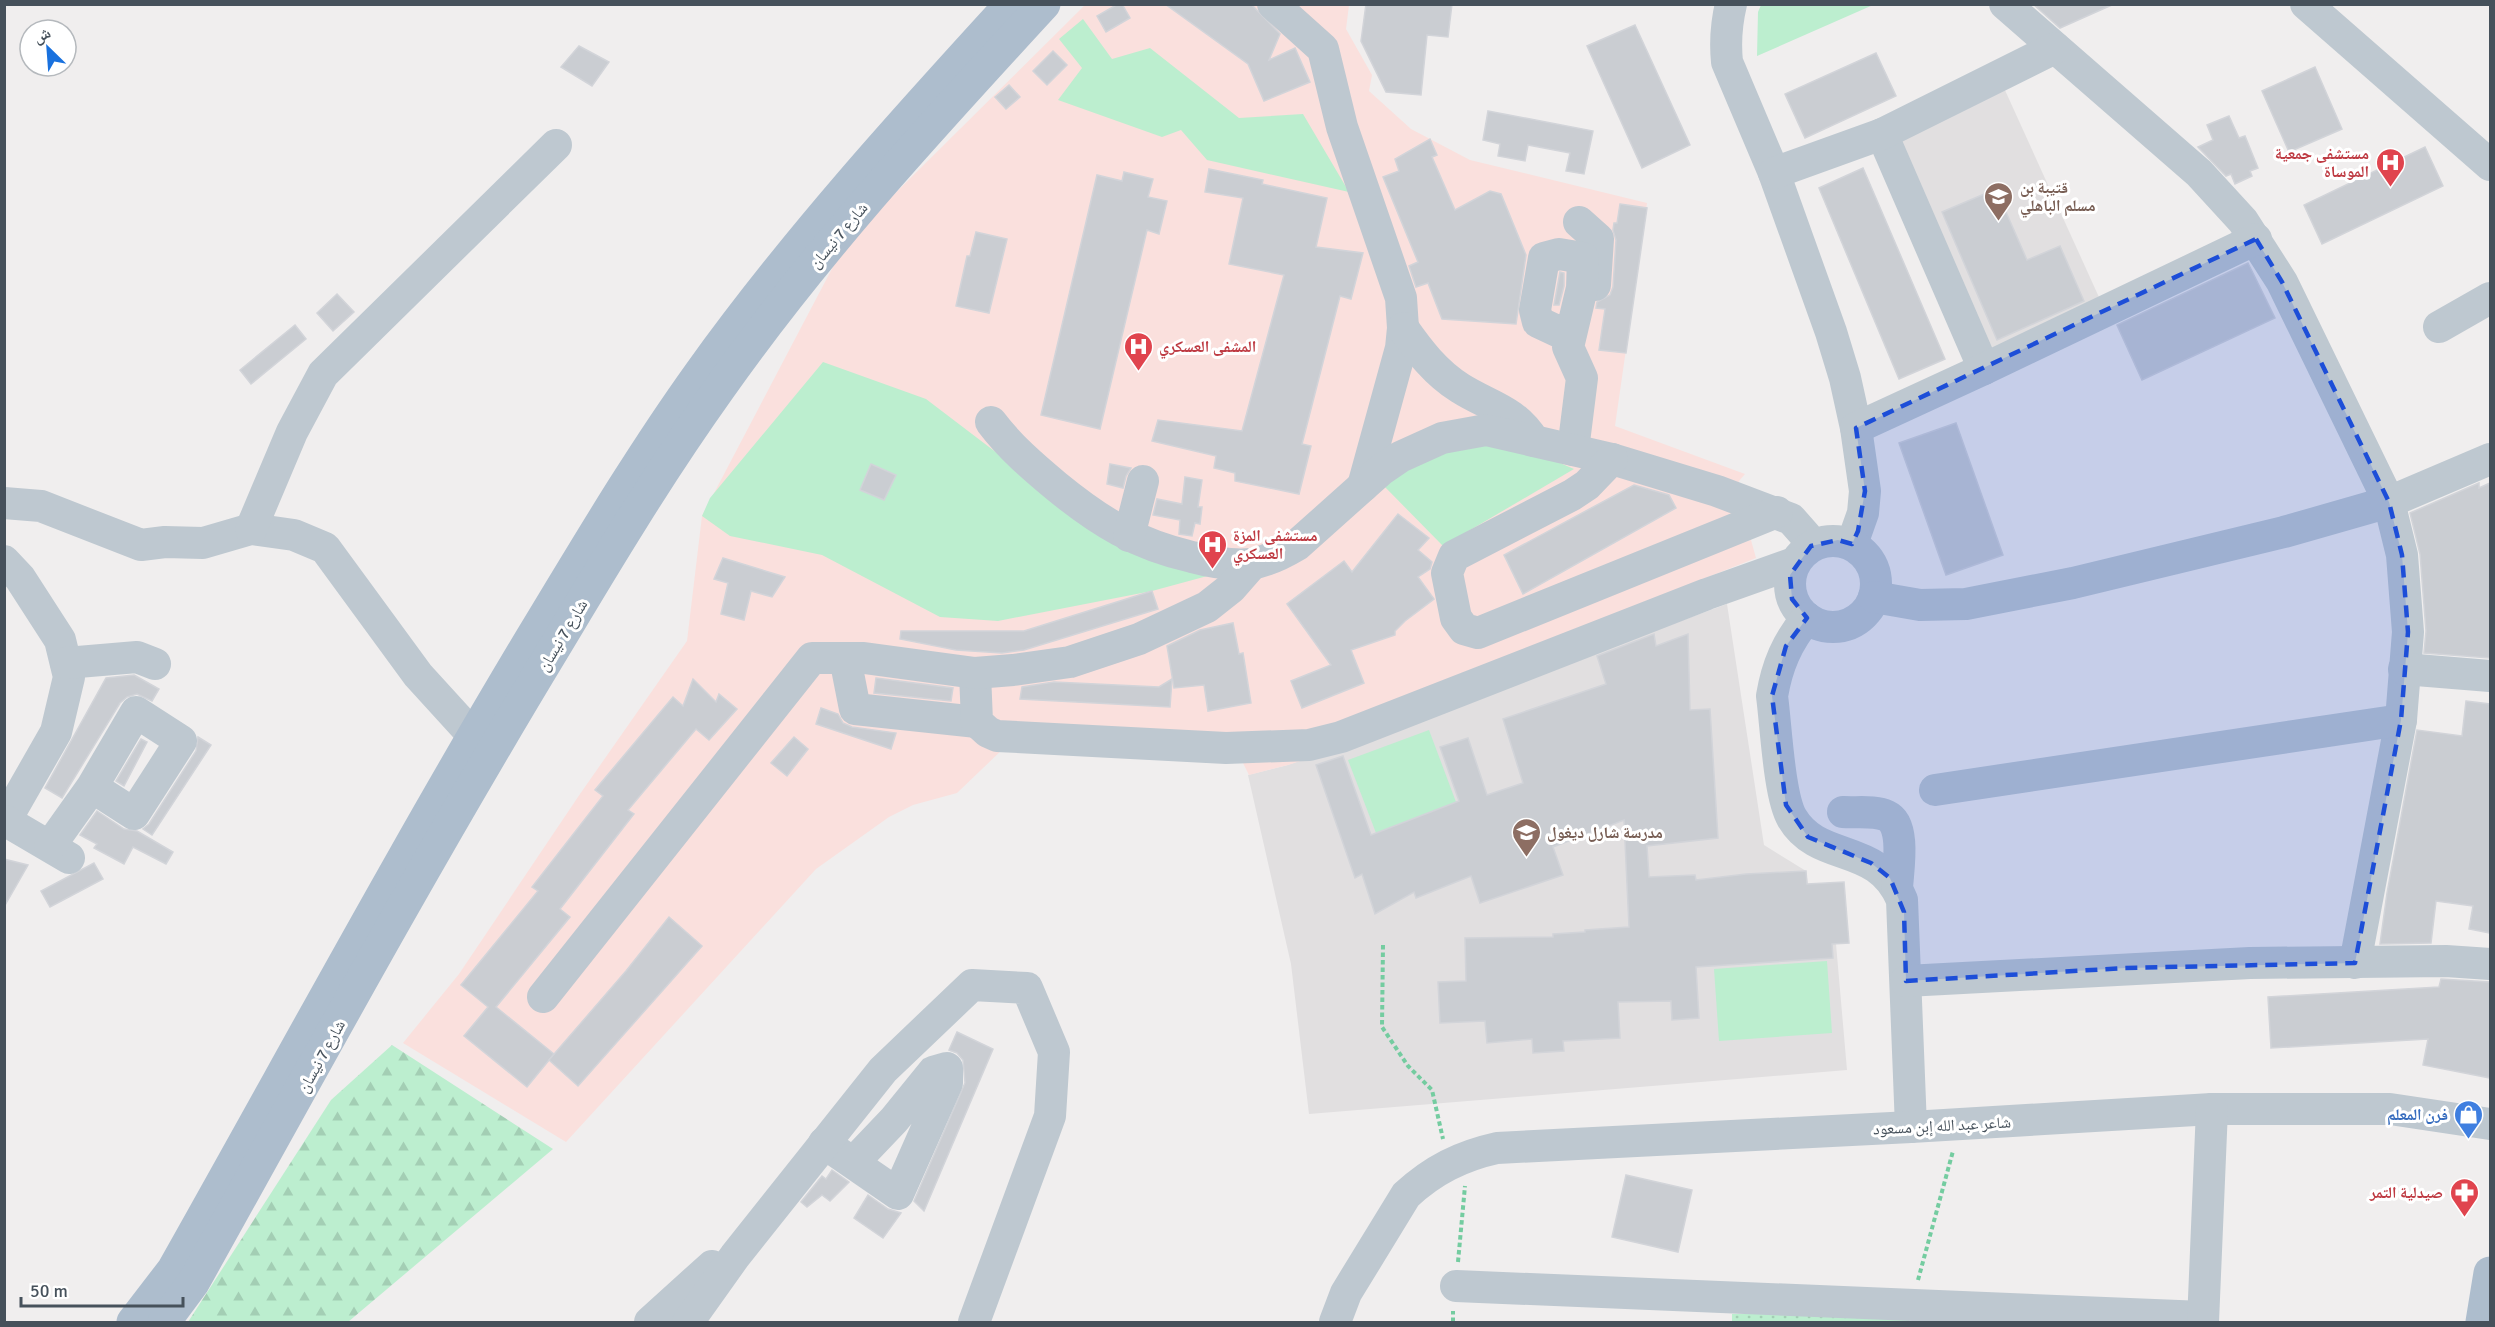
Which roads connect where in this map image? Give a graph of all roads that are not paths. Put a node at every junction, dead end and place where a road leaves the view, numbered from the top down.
1 (1011, 4) edge
2 (1044, 4) edge
3 (1273, 4) edge
4 (1731, 4) edge
5 (2005, 4) edge
6 (2306, 4) edge
7 (2055, 48) junction
8 (1882, 134) junction
9 (556, 144) dead end
10 (2486, 154) edge
11 (1774, 173) junction
12 (1579, 222) dead end
13 (2256, 239) junction
14 (2490, 298) edge
15 (2439, 327) dead end
16 (1403, 328) junction
17 (1570, 337) dead end
18 (1984, 369) junction
19 (1582, 378) junction
20 (991, 422) dead end
21 (1856, 428) junction
22 (1534, 441) junction
23 (1573, 450) junction
24 (1612, 459) junction
25 (2490, 459) edge
26 (1143, 481) dead end
27 (1363, 486) junction
28 (4, 502) edge
29 (2389, 502) junction
30 (1777, 512) junction
31 (251, 529) junction
32 (1129, 536) junction
33 (1852, 544) junction
34 (1803, 555) junction
35 (4, 561) edge
36 (1252, 564) junction
37 (1874, 597) junction
38 (1807, 618) junction
39 (845, 658) junction
40 (66, 663) junction
41 (155, 664) dead end
42 (2404, 669) junction
43 (975, 673) junction
44 (2490, 676) edge
45 (2401, 720) junction
46 (977, 722) junction
47 (481, 744) junction
48 (92, 787) dead end
49 (1935, 790) dead end
50 (1843, 812) dead end
51 (5, 822) edge
52 (1897, 888) junction
53 (2355, 963) junction
54 (2490, 964) edge
55 (1906, 981) junction
56 (543, 997) dead end
57 (2212, 1109) junction
58 (2490, 1124) edge
59 (1911, 1127) junction
60 (824, 1143) junction
61 (853, 1163) dead end
62 (735, 1256) junction
63 (2490, 1273) edge
64 (1456, 1286) road end
65 (1732, 1309) edge
66 (1911, 1313) edge
67 (2203, 1320) edge
68 (133, 1323) edge
69 (164, 1323) edge
70 (650, 1323) edge
71 (688, 1323) edge
72 (974, 1323) edge
73 (1335, 1323) edge
74 (2481, 1323) edge

1 - 47 main road, شارع 7 نيسان
2 - 47 main road, شارع 7 نيسان
3 - 16 street
4 - 11 street
5 - 7 street
6 - 10 street
7 - 8 street
7 - 13 street
8 - 11 street
8 - 18 street
9 - 31 street
11 - 21 street
12 - 19 street
13 - 18 street
13 - 29 street
14 - 15 street
16 - 22 street
16 - 27 street
17 - 19 street
18 - 21 street
19 - 23 street
20 - 32 street
21 - 33 street
22 - 23 street
22 - 27 street
23 - 24 street
24 - 30 street
24 - 30 street
25 - 29 street
26 - 32 street
27 - 36 street
28 - 31 street
29 - 37 street
29 - 42 street
30 - 34 street
31 - 47 street
32 - 36 street
33 - 34 street
33 - 37 street
34 - 38 street
34 - 46 street
35 - 40 street
36 - 43 street
37 - 38 street
38 - 52 street
39 - 43 street
39 - 46 street
39 - 56 street
40 - 41 street
40 - 51 street
42 - 44 street
42 - 45 street
43 - 46 street
45 - 49 street
45 - 53 street
47 - 68 main road, شارع 7 نيسان
47 - 69 main road, شارع 7 نيسان
48 - 51 street
50 - 52 street
52 - 55 street
53 - 54 street
53 - 55 street
55 - 59 street
57 - 58 street, شاعر عبد الله إبن مسعود
57 - 59 street, شاعر عبد الله إبن مسعود
57 - 67 street
59 - 73 street, شاعر عبد الله إبن مسعود
60 - 61 street
60 - 62 street
60 - 72 street
62 - 70 street
62 - 71 street
63 - 74 main road
64 - 65 street
65 - 66 street
66 - 67 street

